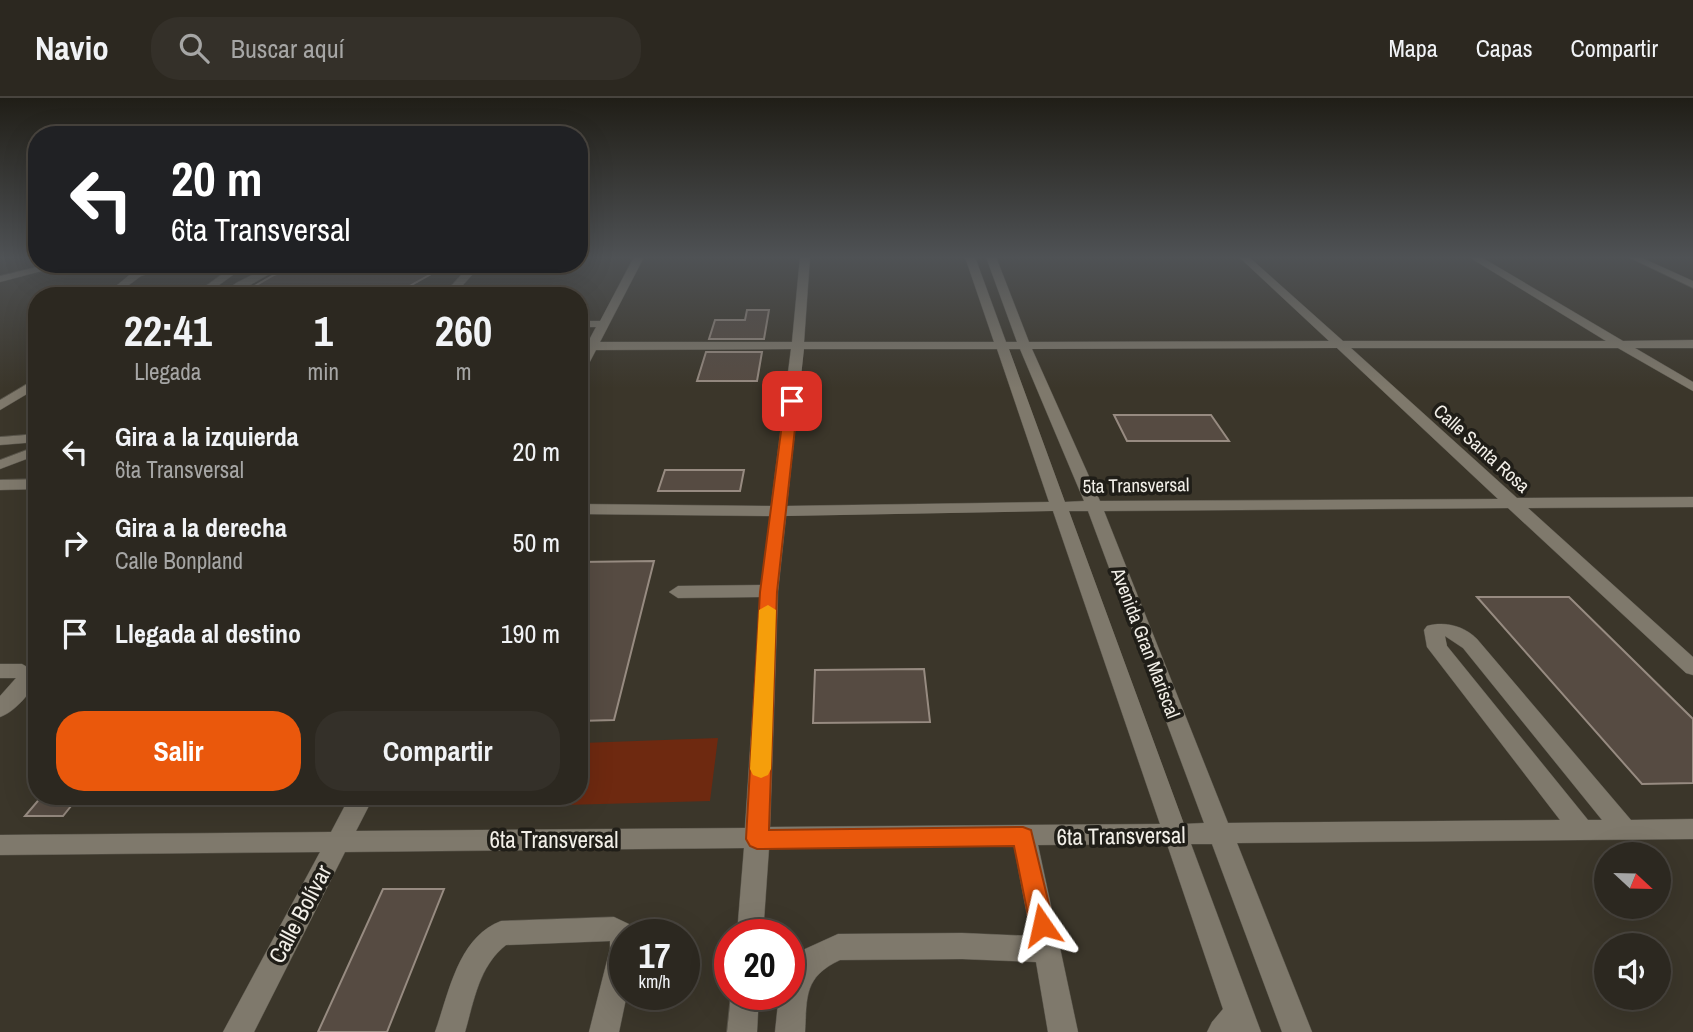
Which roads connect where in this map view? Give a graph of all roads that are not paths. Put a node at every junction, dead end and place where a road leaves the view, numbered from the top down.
1 (616, 301) edge
2 (802, 301) edge
3 (986, 301) edge
4 (1007, 301) edge
5 (1292, 301) edge
6 (1548, 301) edge
7 (588, 324) edge
8 (603, 324) junction
9 (1339, 344) junction
10 (1621, 344) junction
11 (1693, 344) edge
12 (798, 345) junction
13 (1002, 345) junction
14 (1024, 345) junction
15 (592, 346) junction
16 (588, 353) edge
17 (1693, 387) edge
18 (28, 388) edge
19 (0, 406) edge
20 (28, 439) edge
21 (0, 441) edge
22 (28, 454) edge
23 (0, 465) edge
24 (28, 484) edge
25 (0, 485) edge
26 (1693, 502) edge
27 (1515, 503) junction
28 (1094, 506) junction
29 (1059, 507) junction
30 (588, 509) edge
31 (779, 511) junction
32 (677, 592) dead end
33 (769, 592) junction
34 (1693, 668) edge
35 (0, 671) edge
36 (0, 709) edge
37 (357, 805) edge
38 (1624, 829) junction
39 (1693, 829) edge
40 (1583, 831) junction
41 (1177, 835) junction
42 (1220, 835) junction
43 (1023, 837) junction
44 (757, 839) junction
45 (338, 841) junction
46 (0, 845) edge
47 (751, 919) edge
48 (1047, 950) junction
49 (744, 1010) edge
50 (1236, 1026) edge
51 (238, 1032) edge
52 (450, 1032) edge
53 (604, 1032) edge
54 (742, 1032) edge
55 (790, 1032) edge
56 (1063, 1032) edge
57 (1297, 1032) edge

1 - 8 street
2 - 12 street
3 - 13 street, Avenida Gran Mariscal
4 - 14 street, Avenida Gran Mariscal
5 - 9 street, Calle Santa Rosa
6 - 10 street
7 - 8 street
8 - 15 street
9 - 10 street
9 - 14 street
9 - 27 street, Calle Santa Rosa
10 - 11 street
10 - 17 street
12 - 13 street
12 - 15 street
12 - 31 street
13 - 14 street
13 - 29 street, Avenida Gran Mariscal
14 - 28 street, Avenida Gran Mariscal
15 - 16 street
18 - 19 street
20 - 21 street
22 - 23 street
24 - 25 street
26 - 27 street, 5ta Transversal
27 - 28 street, 5ta Transversal
27 - 34 street, Calle Santa Rosa
28 - 29 street, 5ta Transversal
28 - 42 street, Avenida Gran Mariscal
29 - 31 street, 5ta Transversal
29 - 41 street, Avenida Gran Mariscal
30 - 31 street, 5ta Transversal
31 - 33 street
32 - 33 street
33 - 44 street
35 - 36 street
37 - 45 street, Calle Bolívar
38 - 39 street, 6ta Transversal
38 - 40 street, 6ta Transversal
38 - 40 street
40 - 42 street, 6ta Transversal
41 - 42 street, 6ta Transversal
41 - 43 street, 6ta Transversal
41 - 50 street, Avenida Gran Mariscal
42 - 57 street, Avenida Gran Mariscal
43 - 44 street, 6ta Transversal
43 - 48 street
44 - 45 street, 6ta Transversal
44 - 47 street
45 - 46 street, 6ta Transversal
45 - 51 street, Calle Bolívar
48 - 55 street
48 - 56 street
49 - 54 street
52 - 53 street

